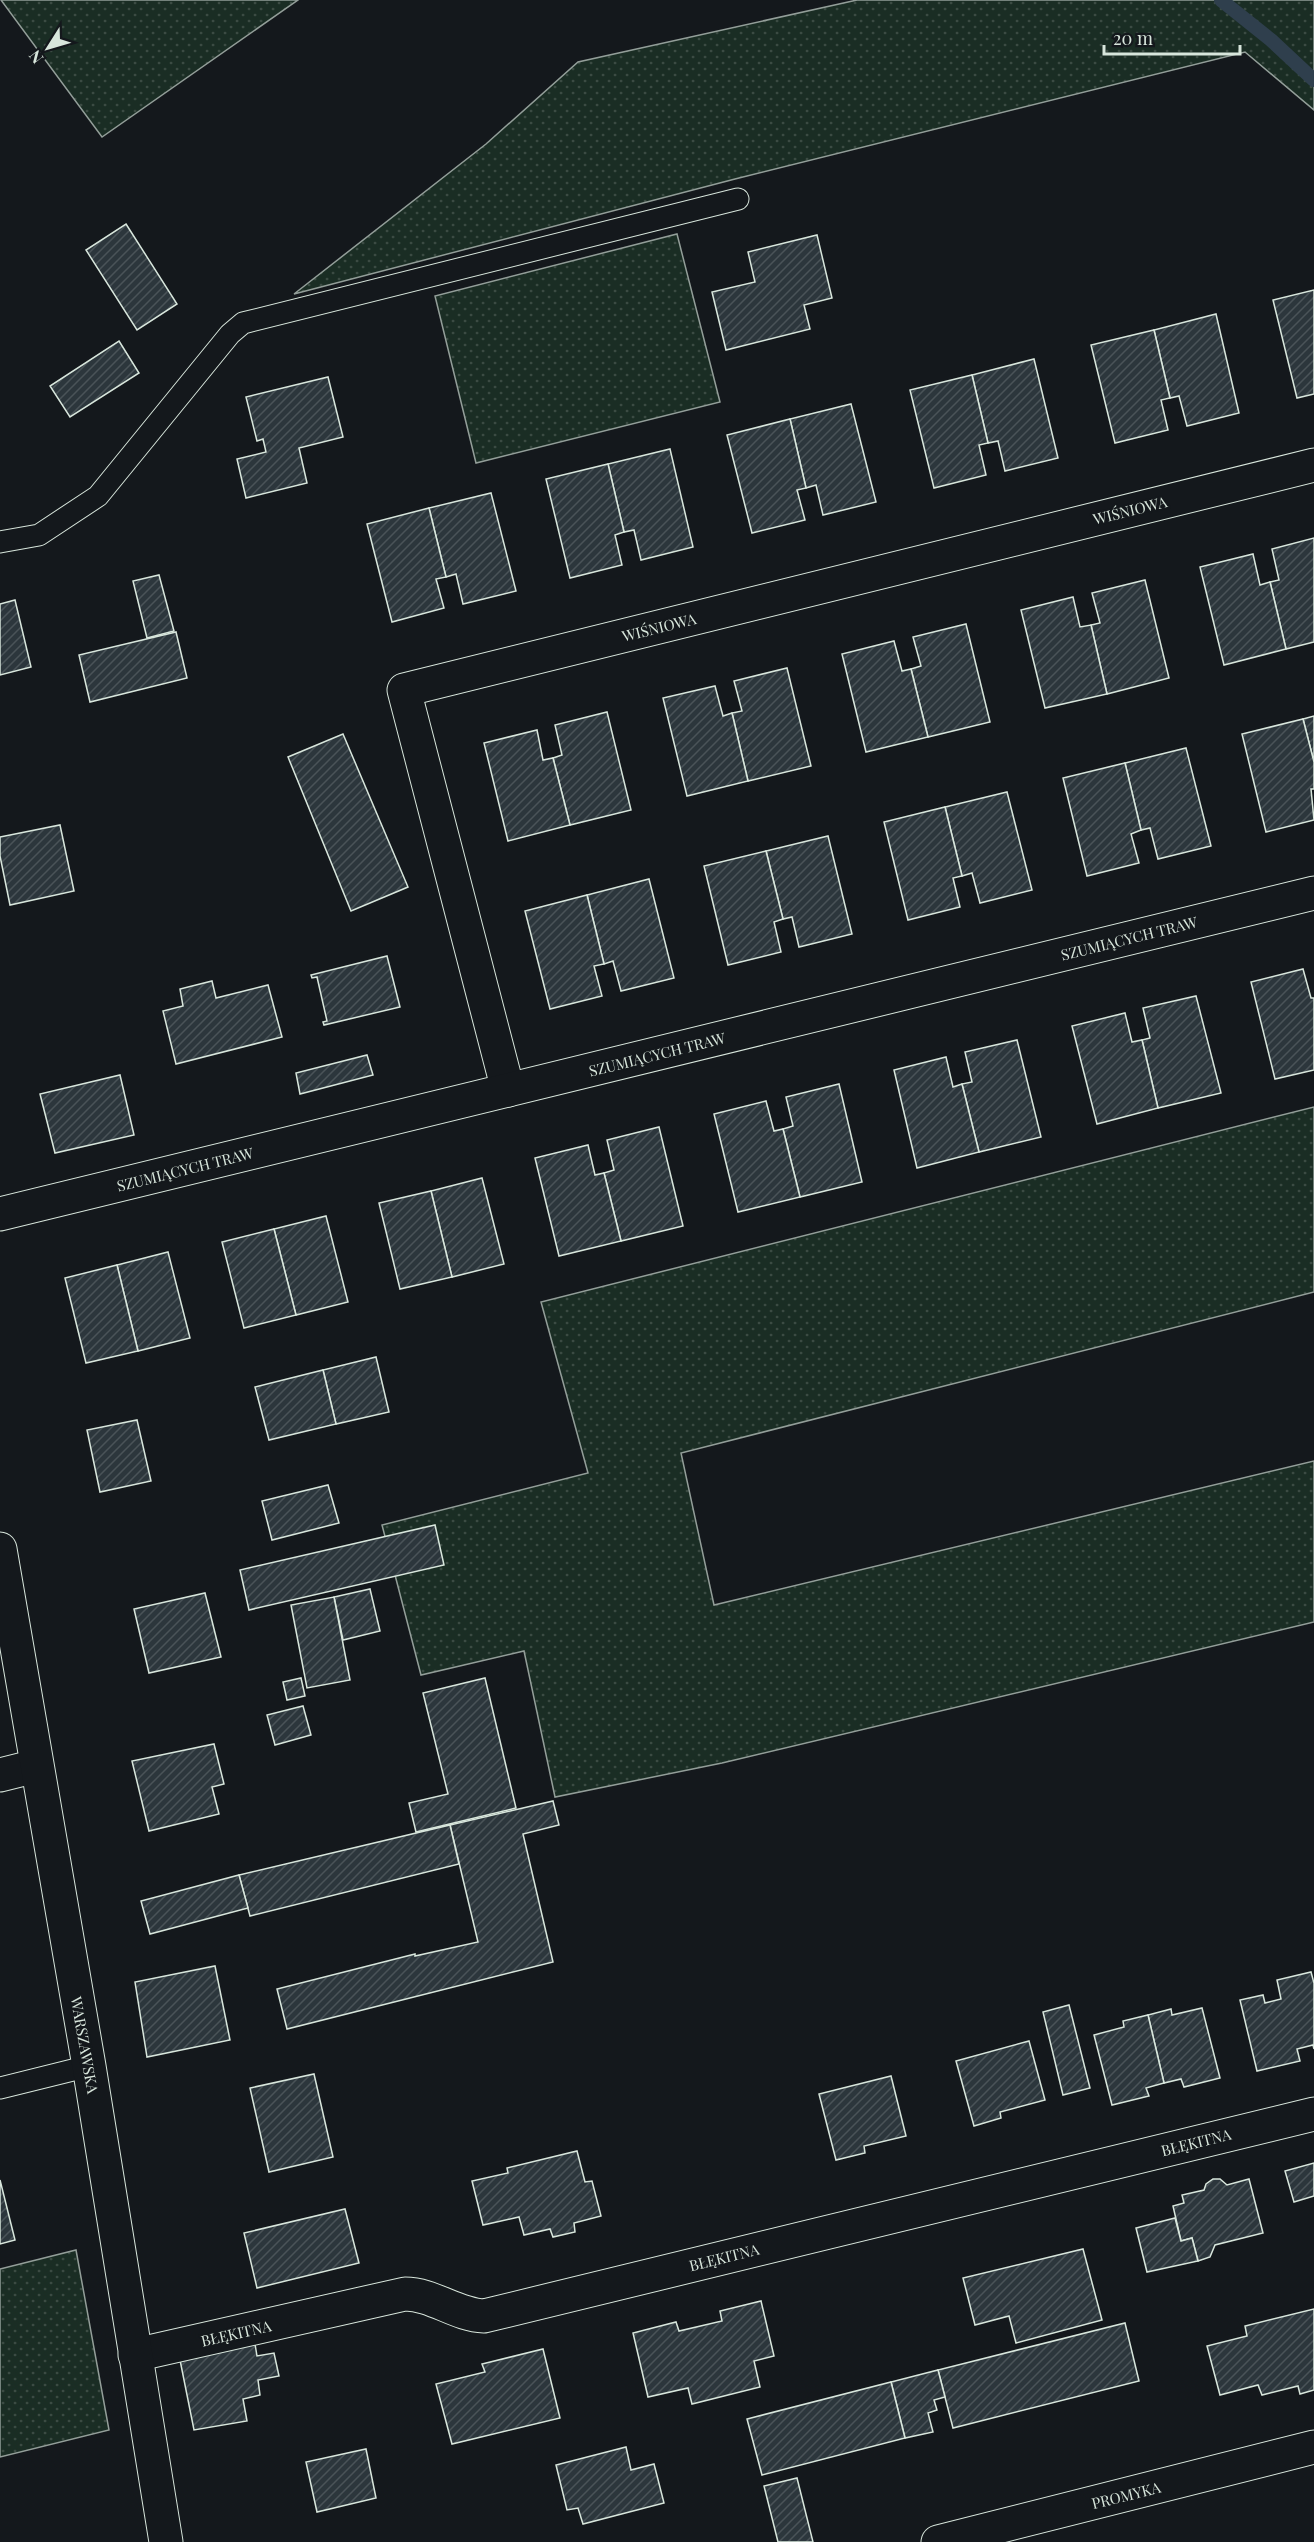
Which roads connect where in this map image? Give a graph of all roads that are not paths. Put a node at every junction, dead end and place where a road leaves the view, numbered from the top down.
1 (738, 200) dead end
2 (1314, 465) edge
3 (0, 542) edge
4 (1314, 892) edge
5 (508, 1090) junction
6 (0, 1214) edge
7 (0, 1549) edge
8 (36, 1766) junction
9 (0, 1775) edge
10 (89, 2066) junction
11 (0, 2088) edge
12 (1314, 2114) edge
13 (135, 2355) junction
14 (1314, 2447) edge
15 (166, 2542) edge
16 (938, 2542) edge

1 - 3 lane
2 - 5 street, WIŚNIOWA
4 - 5 street, SZUMIĄCYCH TRAW
5 - 6 street, SZUMIĄCYCH TRAW
7 - 8 street, WARSZAWSKA
8 - 9 street
8 - 10 street, WARSZAWSKA
10 - 11 lane
10 - 13 street, WARSZAWSKA
12 - 13 street, BŁĘKITNA
13 - 15 street, WARSZAWSKA
14 - 16 street, PROMYKA

